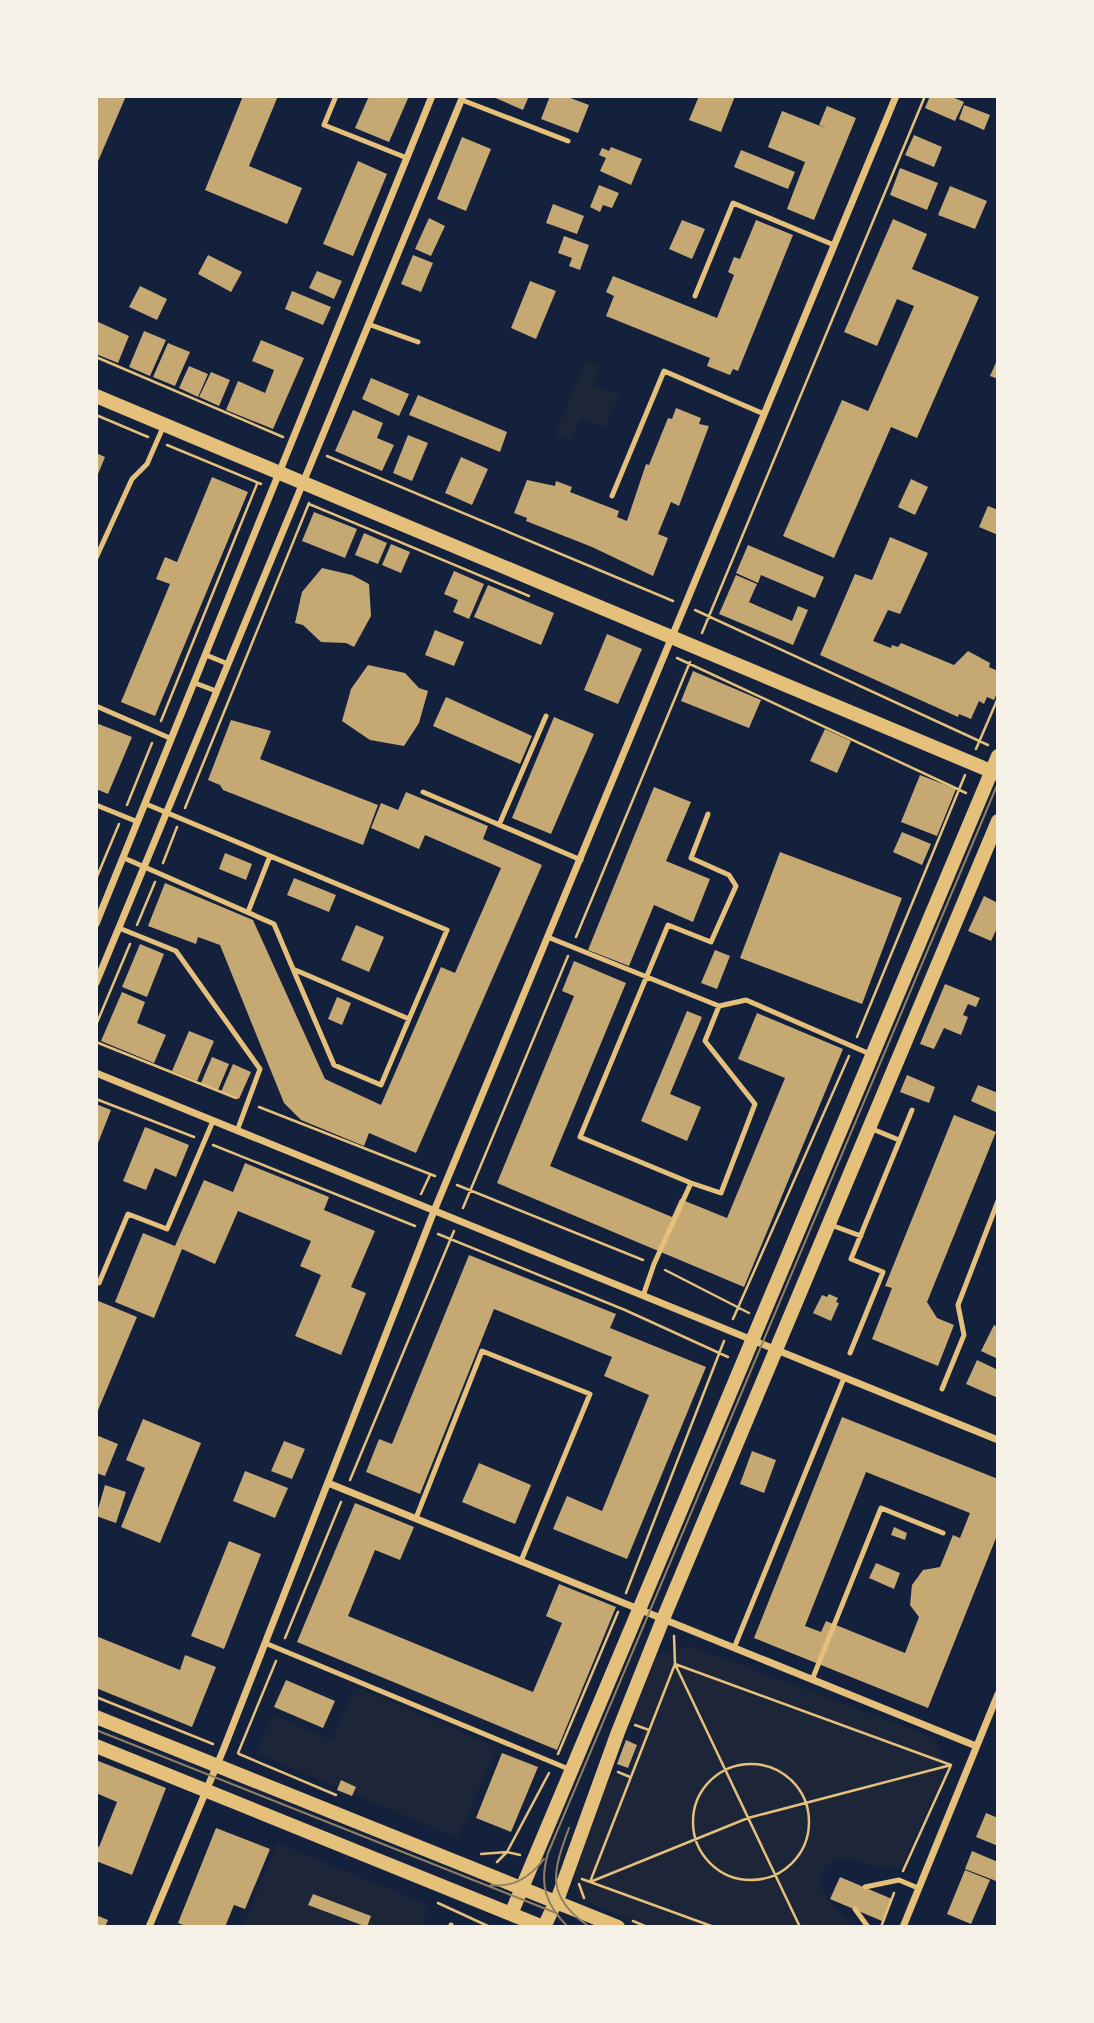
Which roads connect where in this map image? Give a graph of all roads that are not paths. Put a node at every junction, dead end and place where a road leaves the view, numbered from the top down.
1 (336, 96) edge
2 (432, 96) edge
3 (896, 96) edge
4 (462, 98) edge
5 (568, 141) dead end
6 (407, 158) junction
7 (834, 245) junction
8 (695, 296) dead end
9 (368, 324) junction
10 (418, 342) dead end
11 (96, 396) edge
12 (764, 414) junction
13 (164, 424) junction
14 (278, 472) junction
15 (308, 485) junction
16 (612, 496) dead end
17 (96, 558) edge
18 (670, 636) junction
19 (206, 655) junction
20 (228, 664) junction
21 (195, 683) junction
22 (216, 691) junction
23 (96, 706) edge
24 (546, 716) dead end
25 (172, 739) junction
26 (998, 756) edge
27 (994, 772) edge
28 (423, 792) dead end
29 (146, 804) junction
30 (96, 805) edge
31 (167, 813) junction
32 (708, 814) dead end
33 (998, 821) edge
34 (138, 822) junction
35 (499, 825) junction
36 (270, 856) junction
37 (124, 858) junction
38 (581, 860) junction
39 (145, 867) junction
40 (248, 912) junction
41 (96, 924) edge
42 (119, 928) junction
43 (550, 938) junction
44 (293, 969) junction
45 (646, 977) junction
46 (96, 983) edge
47 (719, 1006) junction
48 (409, 1019) junction
49 (870, 1054) junction
50 (96, 1073) edge
51 (912, 1110) dead end
52 (213, 1121) junction
53 (870, 1128) junction
54 (237, 1130) junction
55 (900, 1140) junction
56 (691, 1183) junction
57 (998, 1201) edge
58 (434, 1211) junction
59 (829, 1224) junction
60 (861, 1236) junction
61 (96, 1282) edge
62 (643, 1296) junction
63 (752, 1340) junction
64 (777, 1350) junction
65 (850, 1353) dead end
66 (844, 1378) junction
67 (942, 1390) dead end
68 (998, 1440) edge
69 (328, 1483) junction
70 (416, 1518) junction
71 (943, 1533) dead end
72 (521, 1561) junction
73 (638, 1609) junction
74 (669, 1621) junction
75 (265, 1643) junction
76 (734, 1648) junction
77 (812, 1679) junction
78 (998, 1694) edge
79 (96, 1717) edge
80 (96, 1746) edge
81 (976, 1746) junction
82 (217, 1766) junction
83 (571, 1770) junction
84 (206, 1790) junction
85 (864, 1887) dead end
86 (521, 1888) junction
87 (918, 1888) junction
88 (556, 1902) junction
89 (855, 1909) dead end
90 (512, 1920) edge
91 (149, 1927) edge
92 (544, 1927) edge
93 (618, 1927) edge
94 (868, 1927) edge
95 (903, 1927) edge

1 - 6 lane
2 - 6 street
3 - 7 street
4 - 5 lane
4 - 9 street
6 - 14 street
7 - 8 lane
7 - 12 street
9 - 10 lane
9 - 15 street
11 - 13 main road
12 - 16 lane
12 - 18 street
13 - 14 main road
13 - 17 lane
14 - 15 main road
14 - 19 street
15 - 18 main road
15 - 20 street
18 - 27 main road
18 - 38 street
19 - 20 lane
19 - 21 street
20 - 22 street
21 - 22 lane
21 - 25 street
22 - 31 street
23 - 25 lane
24 - 35 lane
25 - 29 street
26 - 27 main road
27 - 49 main road
28 - 35 lane
29 - 31 lane
29 - 34 street
30 - 34 lane
31 - 36 lane
31 - 39 street
32 - 45 lane
33 - 53 main road
34 - 37 street
35 - 38 lane
36 - 40 lane
36 - 48 lane
37 - 39 lane
37 - 41 street
38 - 43 street
39 - 40 lane
39 - 42 street
40 - 44 lane
42 - 46 street
42 - 54 lane
43 - 45 lane
43 - 58 street
44 - 48 lane
44 - 48 lane
45 - 47 lane
45 - 56 lane
47 - 49 lane
47 - 56 lane
49 - 63 main road
50 - 52 street
51 - 55 lane
52 - 54 street
52 - 61 lane
53 - 55 lane
53 - 59 main road
54 - 58 street
55 - 60 lane
56 - 62 lane
57 - 67 lane
58 - 62 street
58 - 69 street
59 - 60 lane
59 - 64 main road
60 - 65 lane
62 - 63 street
63 - 64 street
63 - 73 main road
64 - 66 street
64 - 74 main road
66 - 68 street
66 - 76 lane
69 - 70 street
69 - 75 street
70 - 72 street
70 - 72 lane
71 - 77 lane
72 - 73 street
73 - 74 street
73 - 83 main road
74 - 76 street
74 - 88 main road
75 - 82 street
75 - 83 lane
76 - 77 street
77 - 81 street
78 - 81 street
79 - 82 main road
80 - 84 main road
81 - 87 street
82 - 84 street
82 - 86 main road
83 - 86 main road
84 - 90 main road
84 - 91 street
85 - 87 lane
86 - 88 main road
86 - 90 main road
87 - 95 street
88 - 92 main road
88 - 93 main road
89 - 94 lane
90 - 92 main road

